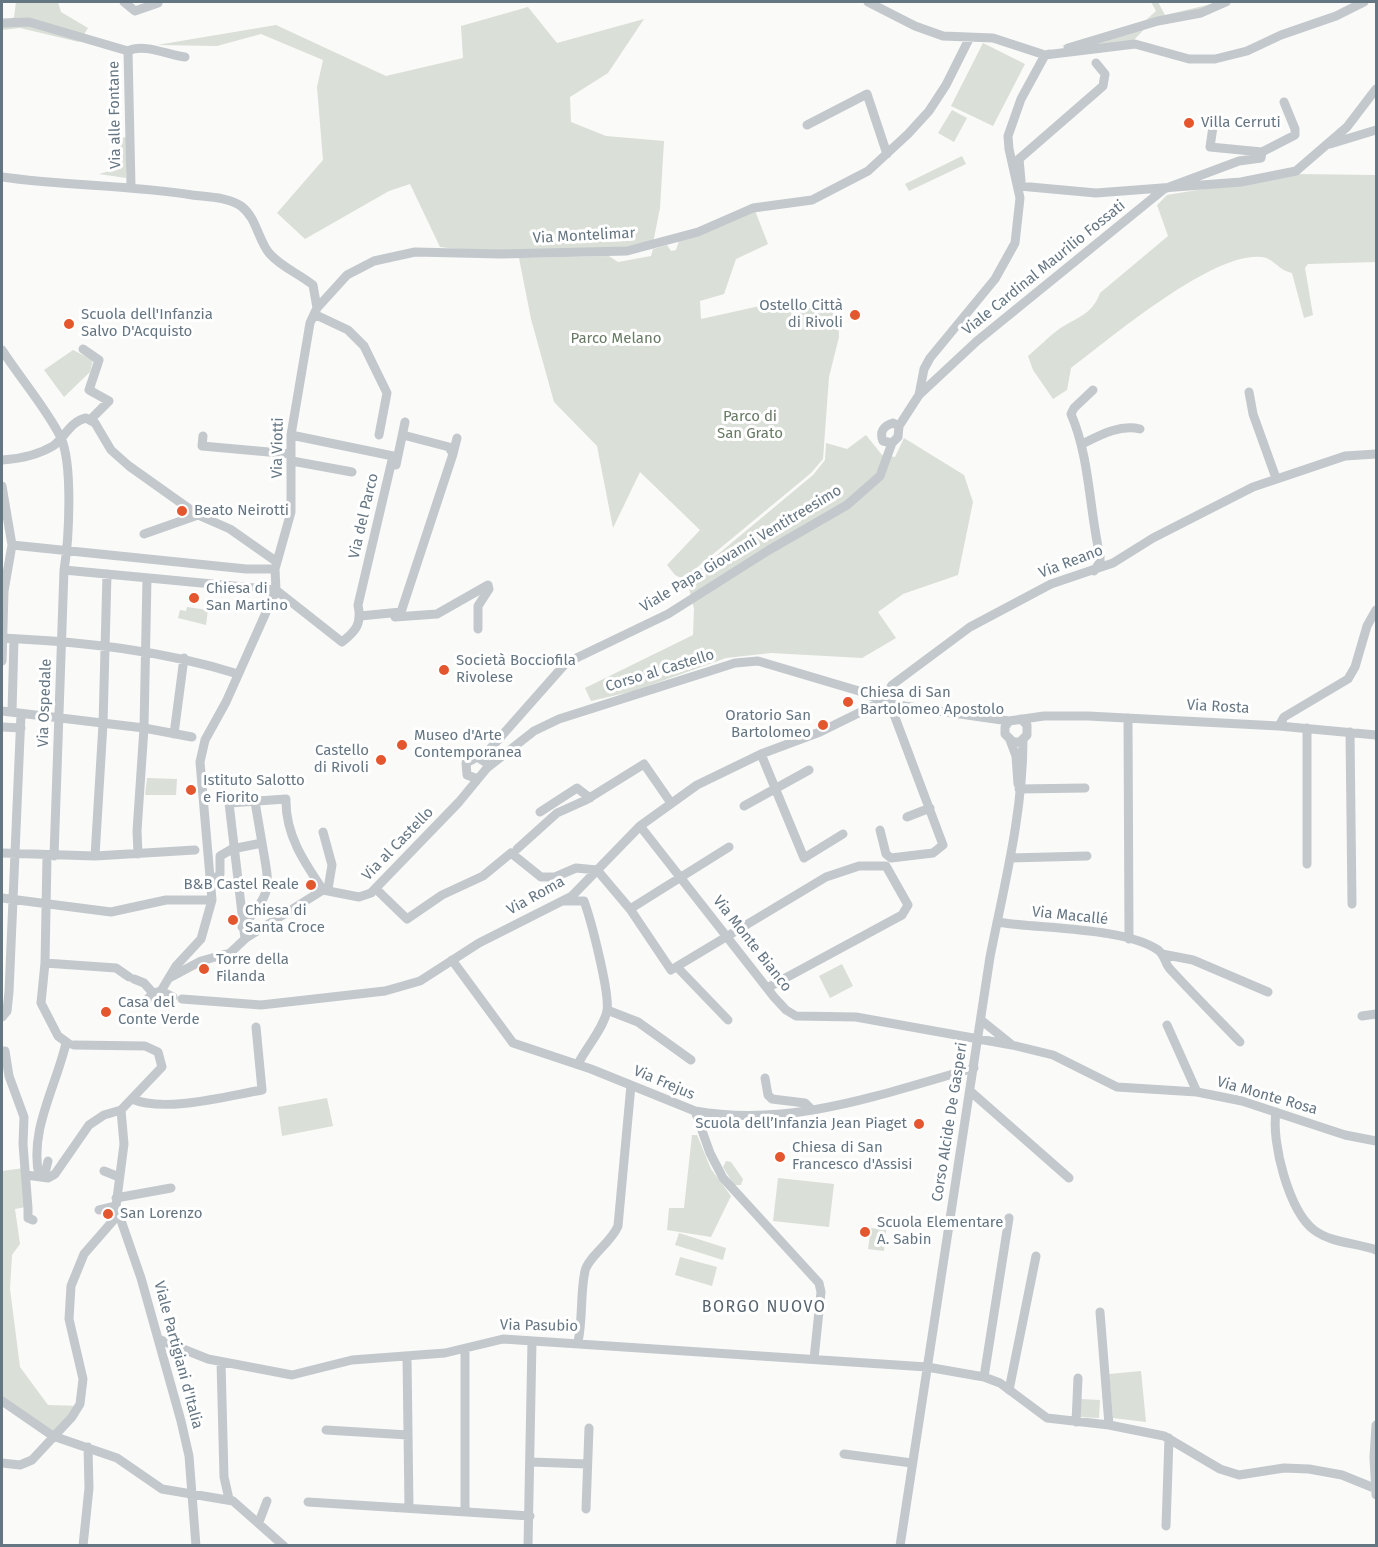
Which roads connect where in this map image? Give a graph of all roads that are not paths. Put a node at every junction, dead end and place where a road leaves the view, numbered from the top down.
1 (124, 2) edge
2 (868, 2) edge
3 (1226, 2) edge
4 (1364, 2) edge
5 (158, 3) dead end
6 (2, 23) edge
7 (969, 39) junction
8 (128, 51) junction
9 (1045, 55) junction
10 (185, 57) dead end
11 (1096, 63) dead end
12 (1377, 89) edge
13 (1284, 102) dead end
14 (1214, 120) dead end
15 (807, 125) dead end
16 (1377, 130) edge
17 (1326, 145) junction
18 (1263, 152) junction
19 (887, 154) junction
20 (2, 177) edge
21 (131, 186) junction
22 (1019, 186) junction
23 (1164, 189) junction
24 (315, 311) junction
25 (83, 349) dead end
26 (2, 350) edge
27 (930, 358) junction
28 (945, 370) junction
29 (1093, 390) dead end
30 (1249, 392) dead end
31 (919, 395) junction
32 (90, 420) junction
33 (405, 422) dead end
34 (899, 426) junction
35 (1140, 429) dead end
36 (291, 435) junction
37 (380, 435) dead end
38 (403, 435) junction
39 (203, 436) dead end
40 (61, 438) junction
41 (457, 438) dead end
42 (892, 443) junction
43 (1083, 444) junction
44 (453, 454) junction
45 (1377, 454) edge
46 (291, 458) junction
47 (2, 460) edge
48 (352, 472) dead end
49 (1276, 478) junction
50 (2, 486) edge
51 (382, 510) junction
52 (198, 515) junction
53 (6, 531) edge
54 (144, 534) dead end
55 (12, 548) junction
56 (67, 552) junction
57 (276, 566) junction
58 (64, 570) junction
59 (1094, 571) junction
60 (107, 574) junction
61 (147, 578) junction
62 (276, 590) junction
63 (1376, 611) edge
64 (360, 619) junction
65 (478, 629) dead end
66 (3, 638) junction
67 (14, 639) junction
68 (62, 640) junction
69 (104, 645) junction
70 (144, 651) junction
71 (184, 658) junction
72 (2, 661) edge
73 (238, 674) junction
74 (887, 703) junction
75 (11, 712) edge
76 (1058, 716) junction
77 (61, 718) junction
78 (1128, 718) junction
79 (1021, 719) junction
80 (1009, 721) junction
81 (103, 724) junction
82 (1279, 726) junction
83 (2, 727) edge
84 (21, 728) junction
85 (144, 728) junction
86 (1306, 728) junction
87 (1028, 729) junction
88 (1350, 732) junction
89 (174, 734) junction
90 (1377, 735) edge
91 (192, 737) dead end
92 (1010, 740) junction
93 (1023, 740) junction
94 (761, 754) junction
95 (482, 758) junction
96 (487, 768) junction
97 (809, 770) dead end
98 (478, 779) junction
99 (776, 788) junction
100 (1019, 788) junction
101 (1085, 789) dead end
102 (590, 798) junction
103 (255, 802) junction
104 (671, 803) junction
105 (744, 806) dead end
106 (930, 808) junction
107 (540, 812) dead end
108 (907, 817) dead end
109 (640, 826) junction
110 (880, 830) dead end
111 (322, 832) dead end
112 (843, 834) dead end
113 (262, 843) junction
114 (729, 847) dead end
115 (234, 849) junction
116 (517, 849) dead end
117 (195, 850) dead end
118 (2, 853) edge
119 (16, 854) junction
120 (138, 854) junction
121 (50, 856) junction
122 (95, 856) junction
123 (1087, 856) dead end
124 (1010, 858) junction
125 (1308, 864) dead end
126 (597, 870) junction
127 (681, 877) junction
128 (212, 882) junction
129 (376, 889) junction
130 (325, 890) junction
131 (2, 898) edge
132 (15, 900) junction
133 (212, 900) junction
134 (564, 901) junction
135 (44, 904) junction
136 (1352, 904) dead end
137 (630, 909) junction
138 (997, 922) junction
139 (242, 927) junction
140 (726, 937) junction
141 (245, 939) junction
142 (1129, 939) junction
143 (1162, 954) junction
144 (452, 960) junction
145 (45, 963) junction
146 (674, 969) junction
147 (169, 979) junction
148 (767, 988) junction
149 (157, 992) junction
150 (1268, 992) dead end
151 (146, 1001) dead end
152 (607, 1010) junction
153 (1377, 1014) edge
154 (1362, 1016) dead end
155 (2, 1017) edge
156 (729, 1020) dead end
157 (981, 1020) junction
158 (1167, 1025) dead end
159 (256, 1028) dead end
160 (978, 1041) junction
161 (67, 1042) junction
162 (1240, 1042) dead end
163 (1012, 1046) junction
164 (3, 1051) edge
165 (691, 1060) dead end
166 (578, 1064) junction
167 (974, 1068) junction
168 (765, 1078) dead end
169 (631, 1085) junction
170 (970, 1091) junction
171 (1197, 1092) junction
172 (132, 1099) junction
173 (121, 1110) junction
174 (812, 1110) junction
175 (694, 1111) junction
176 (1276, 1112) junction
177 (1377, 1142) edge
178 (48, 1161) dead end
179 (104, 1172) dead end
180 (26, 1174) junction
181 (42, 1177) junction
182 (119, 1177) junction
183 (1069, 1178) dead end
184 (171, 1188) dead end
185 (116, 1206) junction
186 (99, 1210) dead end
187 (1009, 1218) dead end
188 (33, 1220) dead end
189 (1377, 1250) edge
190 (1036, 1256) dead end
191 (1100, 1312) dead end
192 (158, 1339) junction
193 (532, 1341) junction
194 (578, 1342) junction
195 (465, 1349) junction
196 (407, 1357) junction
197 (814, 1359) junction
198 (221, 1362) junction
199 (927, 1367) junction
200 (984, 1377) junction
201 (1078, 1378) dead end
202 (1009, 1390) junction
203 (2, 1401) edge
204 (1076, 1422) junction
205 (1109, 1425) junction
206 (1377, 1425) edge
207 (589, 1428) dead end
208 (326, 1430) dead end
209 (408, 1435) junction
210 (53, 1436) junction
211 (1168, 1438) junction
212 (88, 1447) junction
213 (844, 1454) dead end
214 (531, 1462) junction
215 (912, 1462) junction
216 (2, 1463) edge
217 (587, 1464) junction
218 (1375, 1491) edge
219 (193, 1495) junction
220 (229, 1499) junction
221 (267, 1501) dead end
222 (308, 1502) dead end
223 (409, 1508) junction
224 (586, 1509) dead end
225 (465, 1512) junction
226 (530, 1516) junction
227 (259, 1522) junction
228 (1166, 1526) dead end
229 (83, 1545) edge
230 (196, 1545) edge
231 (284, 1545) edge
232 (528, 1545) edge
233 (900, 1545) edge

1 - 5 street
2 - 7 street
3 - 9 street
4 - 9 street
6 - 8 street, Via alle Fontane
7 - 9 street
7 - 19 street, Via Montelimar
8 - 10 street, Via alle Fontane
8 - 21 street, Via alle Fontane
9 - 22 street
11 - 22 street
12 - 17 street
13 - 18 street
14 - 18 street
15 - 19 street
16 - 17 street
17 - 23 street
18 - 23 street
19 - 24 street, Via Montelimar
20 - 21 street
21 - 24 street, Via alle Fontane
22 - 23 street
22 - 27 street
23 - 28 street, Viale Cardinal Maurilio Fossati
24 - 36 street, Via Viotti
24 - 37 street
25 - 32 street
26 - 40 street
27 - 28 street
27 - 31 street, Viale Papa Giovanni Ventitreesimo
28 - 31 street, Viale Papa Giovanni Ventitreesimo
29 - 43 street
30 - 49 street
31 - 34 street, Viale Papa Giovanni Ventitreesimo
32 - 40 street
32 - 52 street
33 - 38 street
34 - 42 street, Viale Papa Giovanni Ventitreesimo
34 - 42 street, Viale Papa Giovanni Ventitreesimo
35 - 43 street
36 - 46 street, Via Viotti
36 - 51 street, Via del Parco
38 - 44 street
38 - 51 street
39 - 46 street
40 - 47 street
40 - 56 street, Via Ospedale
41 - 44 street
42 - 95 street, Viale Papa Giovanni Ventitreesimo
43 - 59 street
44 - 64 street
45 - 49 street, Via Reano
46 - 48 street
46 - 57 street, Via Viotti
49 - 59 street, Via Reano
50 - 53 street
51 - 64 street, Via del Parco
52 - 54 street
52 - 57 street
53 - 55 street
55 - 56 street
55 - 66 street
56 - 57 street
56 - 58 street, Via Ospedale
57 - 62 street, Via Viotti
58 - 60 street
58 - 68 street, Via Ospedale
59 - 74 street, Via Reano
60 - 61 street
60 - 69 street
61 - 62 street
61 - 70 street
62 - 64 street
62 - 73 street
63 - 82 street
64 - 65 street
66 - 67 street
66 - 72 street
67 - 68 street
67 - 75 street
68 - 69 street
68 - 77 street, Via Ospedale
69 - 70 street
69 - 81 street
70 - 71 street
70 - 85 street
71 - 73 street
71 - 89 street
73 - 128 street
74 - 80 street, Corso al Castello
74 - 94 street, Via Roma
74 - 96 street, Corso al Castello
74 - 106 street
75 - 77 street
75 - 84 street
76 - 78 street, Via Rosta
76 - 79 street, Via Rosta
76 - 87 street, Via Rosta
77 - 81 street
77 - 121 street, Via Ospedale
78 - 82 street, Via Rosta
78 - 142 street
79 - 80 street
79 - 87 street
80 - 92 street
81 - 85 street
81 - 122 street
82 - 86 street, Via Rosta
83 - 84 street
84 - 119 street
85 - 89 street
85 - 120 street
86 - 88 street, Via Rosta
86 - 125 street
87 - 93 street
88 - 90 street, Via Rosta
88 - 136 street
89 - 91 street
92 - 93 street
92 - 100 street, Corso Alcide De Gasperi
93 - 100 street, Corso Alcide De Gasperi
94 - 99 street
94 - 104 street, Via Roma
95 - 96 street
95 - 98 street
96 - 98 street
97 - 99 street
98 - 129 street, Via al Castello
99 - 105 street
99 - 112 street
100 - 101 street
100 - 124 street, Corso Alcide De Gasperi
102 - 104 street
102 - 107 street
102 - 116 street
103 - 113 street
103 - 115 street
103 - 130 street
104 - 109 street, Via Roma
106 - 108 street
106 - 110 street
109 - 126 street, Via Roma
109 - 127 street, Via Monte Bianco
111 - 130 street
113 - 115 street
113 - 139 street
114 - 127 street
115 - 128 street
115 - 139 street
117 - 120 street
118 - 119 street
119 - 121 street
119 - 132 street
120 - 122 street
121 - 122 street
121 - 135 street, Via Ospedale
123 - 124 street
124 - 138 street, Corso Alcide De Gasperi
126 - 129 street
126 - 134 street, Via Roma
126 - 137 street
127 - 137 street
127 - 140 street, Via Monte Bianco
128 - 133 street
129 - 130 street, Via al Castello
130 - 141 street
131 - 132 street
132 - 135 street
132 - 155 street
133 - 135 street
133 - 147 street
134 - 144 street, Via Roma
134 - 152 street
135 - 145 street, Via Ospedale
137 - 146 street
138 - 142 street, Via Macallé
138 - 157 street, Corso Alcide De Gasperi
139 - 141 street
140 - 146 street
140 - 148 street, Via Monte Bianco
140 - 148 street
141 - 147 street
142 - 143 street, Via Macallé
143 - 150 street
143 - 162 street, Via Macallé
144 - 149 street, Via Roma
144 - 166 street, Via Frejus
145 - 149 street
145 - 161 street, Via Ospedale
146 - 156 street
147 - 149 street
148 - 160 street, Via Monte Bianco
149 - 151 street
152 - 165 street
152 - 166 street
153 - 154 street
157 - 160 street, Corso Alcide De Gasperi
157 - 163 street
158 - 171 street
159 - 172 street
160 - 163 street, Via Monte Bianco
160 - 167 street, Corso Alcide De Gasperi
161 - 172 street
161 - 181 street
163 - 171 street, Via Monte Rosa
164 - 180 street
166 - 169 street, Via Frejus
167 - 170 street, Corso Alcide De Gasperi
167 - 174 street
168 - 174 street
169 - 175 street, Via Frejus
169 - 194 street
170 - 183 street
170 - 199 street, Corso Alcide De Gasperi
171 - 176 street, Via Monte Rosa
172 - 173 street
173 - 181 street
173 - 182 street, Viale Partigiani d'Italia
174 - 175 street
175 - 197 street, Via Frejus
176 - 177 street, Via Monte Rosa
176 - 189 street
178 - 181 street
179 - 182 street
180 - 181 street
180 - 188 street
182 - 185 street, Viale Partigiani d'Italia
184 - 185 street
185 - 186 street
185 - 192 street, Viale Partigiani d'Italia
185 - 210 street
187 - 200 street
190 - 202 street
191 - 205 street
192 - 198 street, Via Pasubio
192 - 219 street, Viale Partigiani d'Italia
193 - 194 street, Via Pasubio
193 - 195 street, Via Pasubio
193 - 214 street
194 - 197 street, Via Pasubio
195 - 196 street, Via Pasubio
195 - 225 street
196 - 198 street, Via Pasubio
196 - 209 street
197 - 199 street, Via Pasubio
198 - 220 street
199 - 200 street, Via Pasubio
199 - 215 street, Corso Alcide De Gasperi
200 - 202 street, Via Pasubio
201 - 204 street
202 - 204 street, Via Pasubio
203 - 210 street
204 - 205 street, Via Pasubio
205 - 211 street, Via Pasubio
206 - 218 street
207 - 217 street
208 - 209 street
209 - 223 street
210 - 212 street
210 - 216 street
211 - 218 street, Via Pasubio
211 - 228 street
212 - 219 street
212 - 229 street
213 - 215 street
214 - 217 street
214 - 226 street
215 - 233 street, Corso Alcide De Gasperi
217 - 224 street
219 - 220 street
219 - 230 street, Viale Partigiani d'Italia
220 - 227 street
221 - 227 street
222 - 223 street
223 - 225 street
225 - 226 street
226 - 232 street
227 - 231 street

